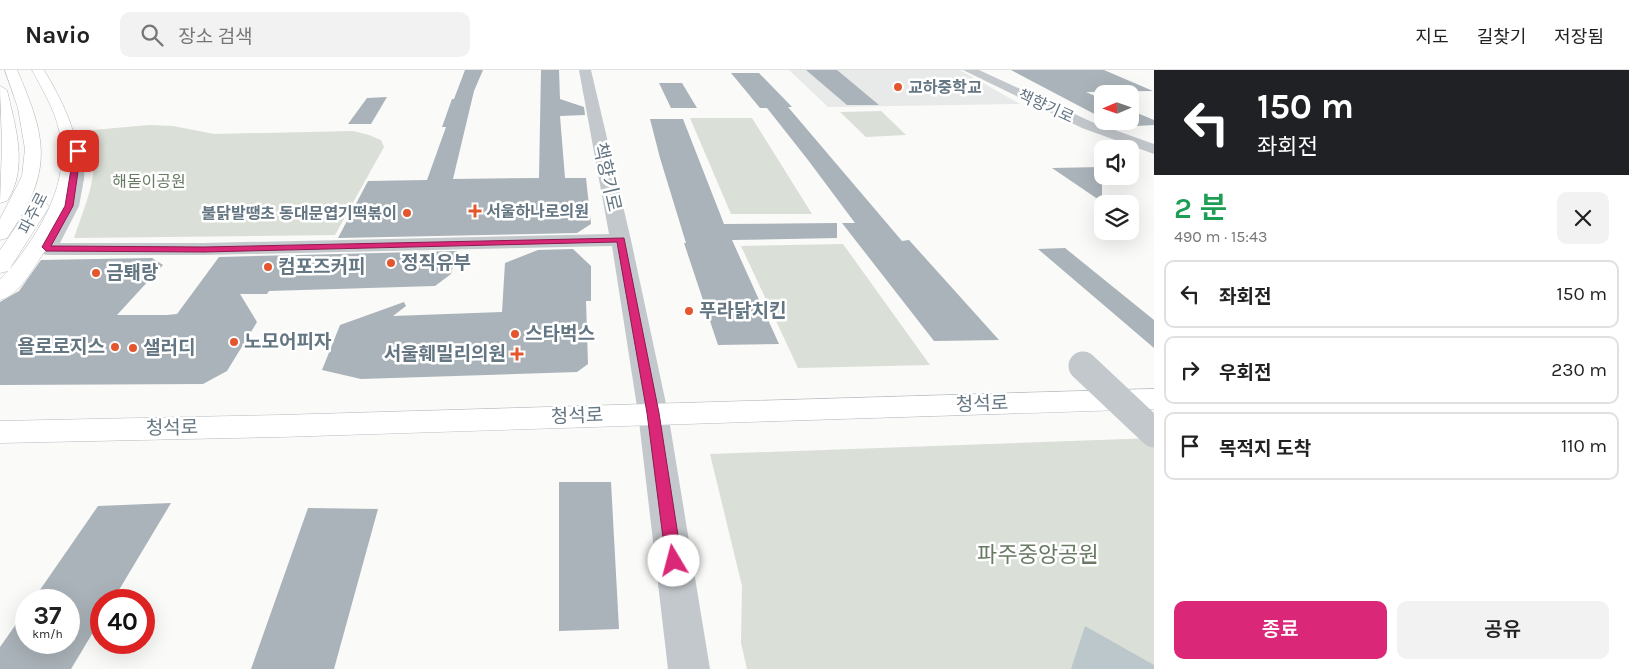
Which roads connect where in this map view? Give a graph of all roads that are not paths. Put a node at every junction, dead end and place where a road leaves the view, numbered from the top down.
1 (11, 70) edge
2 (25, 70) edge
3 (38, 70) edge
4 (585, 70) edge
5 (969, 70) edge
6 (0, 90) edge
7 (67, 132) junction
8 (1154, 149) edge
9 (52, 173) dead end
10 (45, 190) dead end
11 (0, 197) edge
12 (0, 234) edge
13 (621, 240) junction
14 (2, 282) edge
15 (1083, 366) dead end
16 (1154, 399) edge
17 (653, 413) junction
18 (0, 432) edge
19 (1154, 433) edge
20 (689, 669) edge

1 - 12 main road, 파주로
2 - 9 main road, 파주로
3 - 7 main road
4 - 13 street, 책향기로
5 - 8 street, 책향기로
6 - 11 main road
7 - 13 street
7 - 14 main road
10 - 14 main road, 파주로
13 - 17 street, 책향기로
15 - 19 street, bridge
16 - 17 main road, 청석로
17 - 18 main road, 청석로
17 - 20 street, 책향기로

